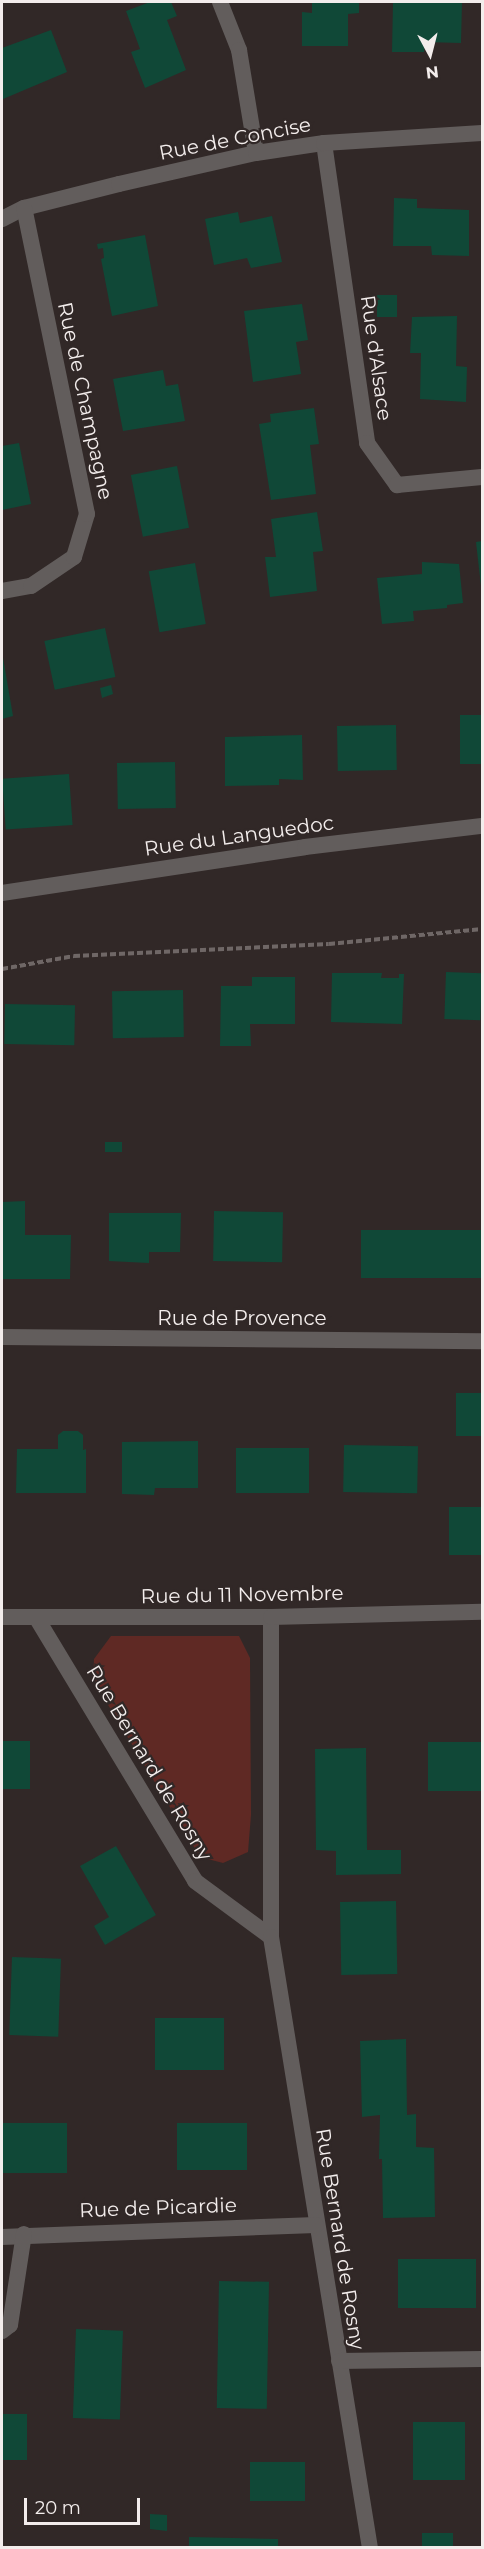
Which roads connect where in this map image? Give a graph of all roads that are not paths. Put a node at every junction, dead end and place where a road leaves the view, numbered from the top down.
1 (220, 2) edge
2 (483, 133) edge
3 (324, 143) junction
4 (256, 153) junction
5 (24, 208) junction
6 (2, 219) edge
7 (483, 477) edge
8 (2, 591) edge
9 (483, 826) edge
10 (2, 893) edge
11 (2, 1337) edge
12 (483, 1341) edge
13 (483, 1612) edge
14 (2, 1617) edge
15 (36, 1617) junction
16 (271, 1617) junction
17 (271, 1937) junction
18 (316, 2224) junction
19 (24, 2234) junction
20 (2, 2236) edge
21 (2, 2331) edge
22 (483, 2359) edge
23 (339, 2361) junction
24 (370, 2547) edge

1 - 4 street
2 - 3 street, Rue de Concise
3 - 4 street, Rue de Concise
3 - 7 street, Rue d'Alsace
4 - 5 street, Rue de Concise
5 - 6 street, Rue de Concise
5 - 8 street, Rue de Champagne
9 - 10 street, Rue du Languedoc
11 - 12 street, Rue de Provence
13 - 16 street, Rue du 11 Novembre
14 - 15 street, Rue du 11 Novembre
15 - 16 street, Rue du 11 Novembre
15 - 17 street, Rue Bernard de Rosny
16 - 17 street, Rue Bernard de Rosny
17 - 18 street, Rue Bernard de Rosny
18 - 19 street, Rue de Picardie
18 - 23 street, Rue Bernard de Rosny
19 - 20 street, Rue de Picardie
19 - 21 street
22 - 23 street
23 - 24 street, Rue Bernard de Rosny

